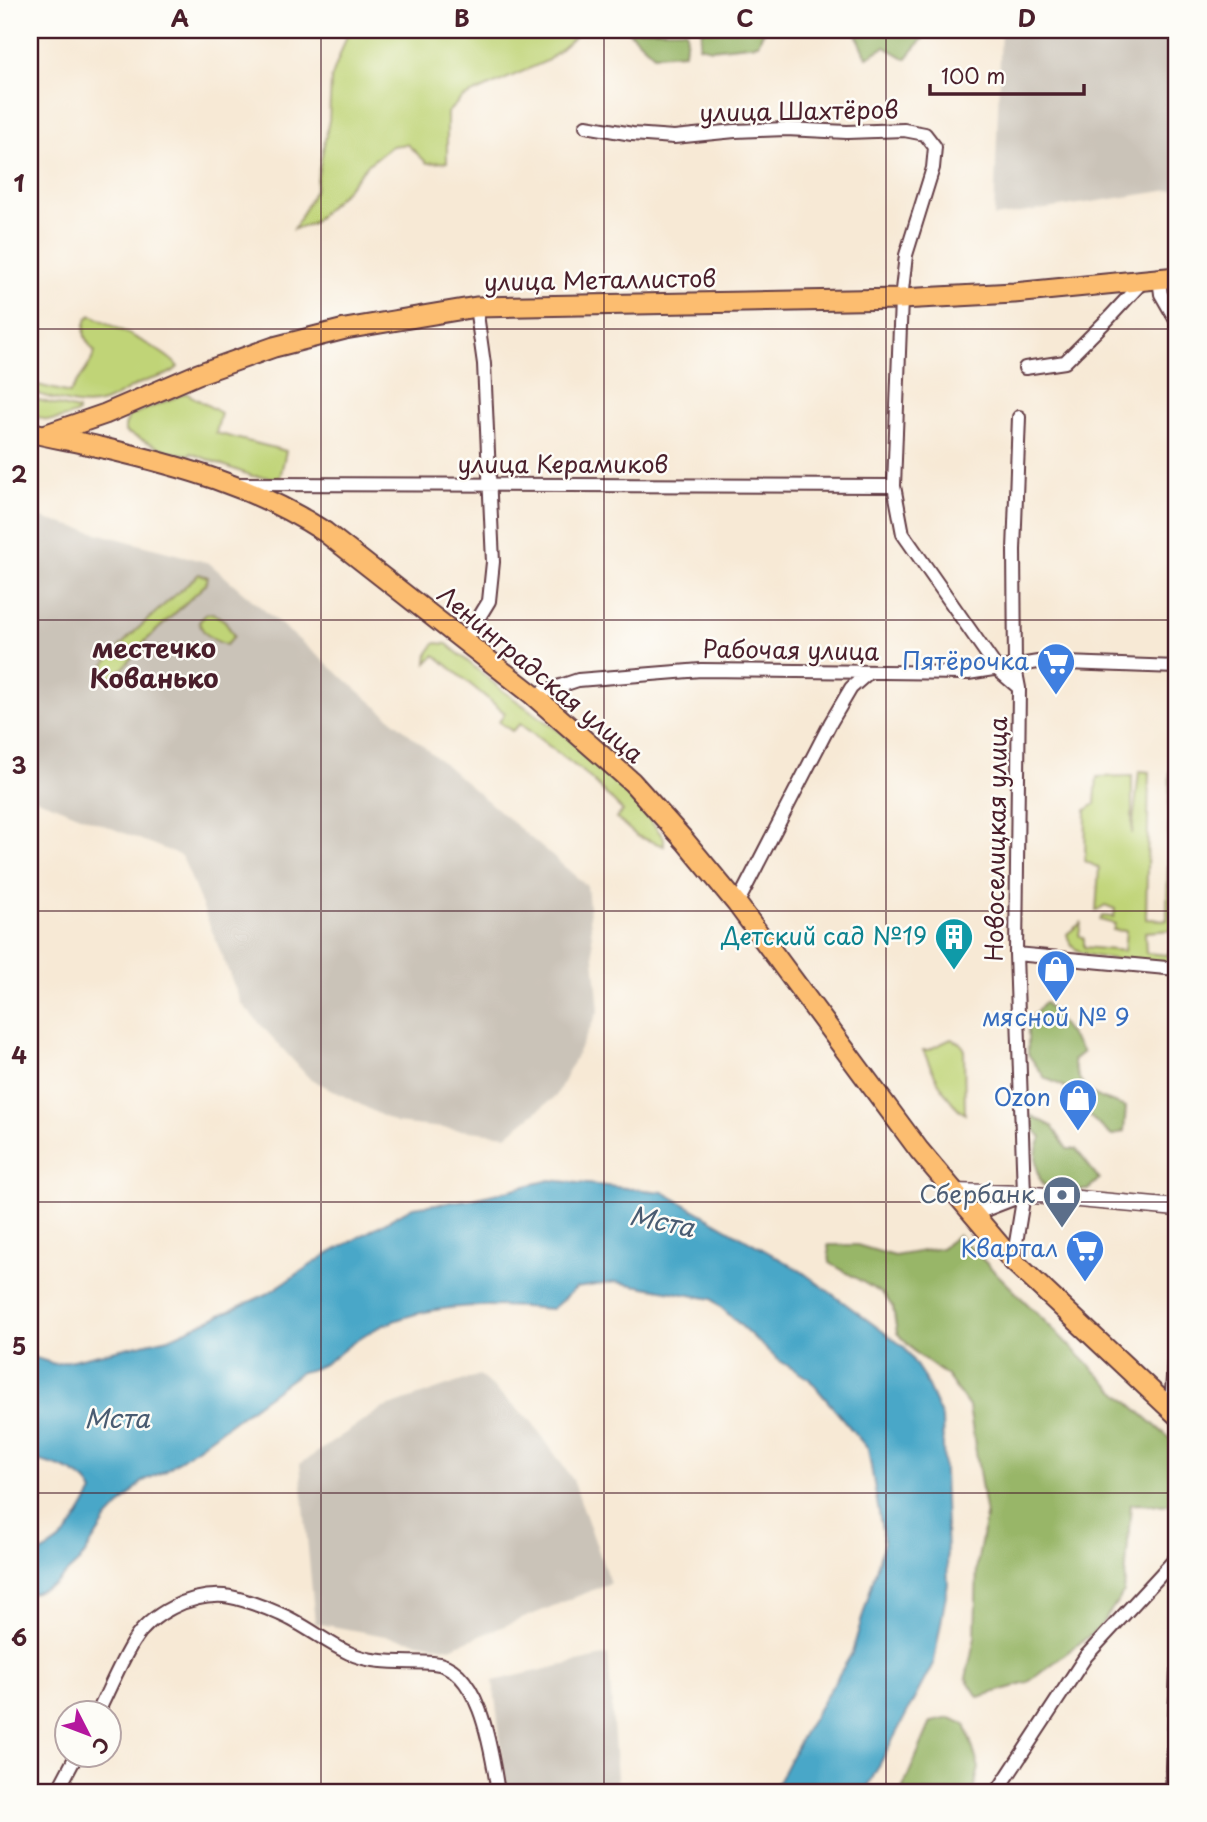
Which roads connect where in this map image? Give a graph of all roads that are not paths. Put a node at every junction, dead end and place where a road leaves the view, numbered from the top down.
1 (586, 126) dead end
2 (1160, 278) edge
3 (901, 299) junction
4 (476, 307) junction
5 (1177, 322) edge
6 (1026, 368) dead end
7 (1019, 417) dead end
8 (36, 434) edge
9 (232, 484) junction
10 (490, 486) junction
11 (894, 486) junction
12 (464, 642) junction
13 (1014, 667) junction
14 (1177, 667) edge
15 (998, 670) junction
16 (868, 673) junction
17 (1019, 688) junction
18 (533, 695) junction
19 (737, 904) junction
20 (1016, 954) junction
21 (1177, 969) edge
22 (953, 1192) junction
23 (1024, 1194) junction
24 (1177, 1208) edge
25 (972, 1215) junction
26 (1013, 1261) junction
27 (1177, 1311) edge
28 (1174, 1412) edge
29 (1177, 1557) edge
30 (1177, 1672) edge
31 (104, 1700) edge
32 (68, 1770) edge
33 (1001, 1789) edge
34 (57, 1792) edge
35 (498, 1792) edge
36 (1172, 1792) edge

1 - 3 street, улица Шахтёров
2 - 3 main road, улица Металлистов
2 - 5 street
2 - 6 street
3 - 4 main road, улица Металлистов
3 - 11 street
4 - 8 main road, улица Металлистов
4 - 10 street
7 - 13 street, Новоселицкая улица
8 - 9 main road, Ленинградская улица
9 - 10 street, улица Керамиков
9 - 12 main road, Ленинградская улица
10 - 11 street, улица Керамиков
10 - 12 street
11 - 15 street
12 - 18 main road, Ленинградская улица
13 - 14 street, Рабочая улица
13 - 15 street, Рабочая улица
13 - 17 street, Новоселицкая улица
15 - 16 street, Рабочая улица
15 - 17 street
16 - 18 street, Рабочая улица
16 - 19 street
17 - 20 street, Новоселицкая улица
18 - 19 main road, Ленинградская улица
19 - 22 main road, Ленинградская улица
20 - 21 street
20 - 23 street, Новоселицкая улица
22 - 23 street
22 - 25 main road, Ленинградская улица
23 - 24 street
23 - 25 street
23 - 26 street, Новоселицкая улица
25 - 26 main road, Ленинградская улица
26 - 28 main road, Ленинградская улица
27 - 28 street
29 - 33 street
30 - 36 street
31 - 35 street
32 - 34 street

